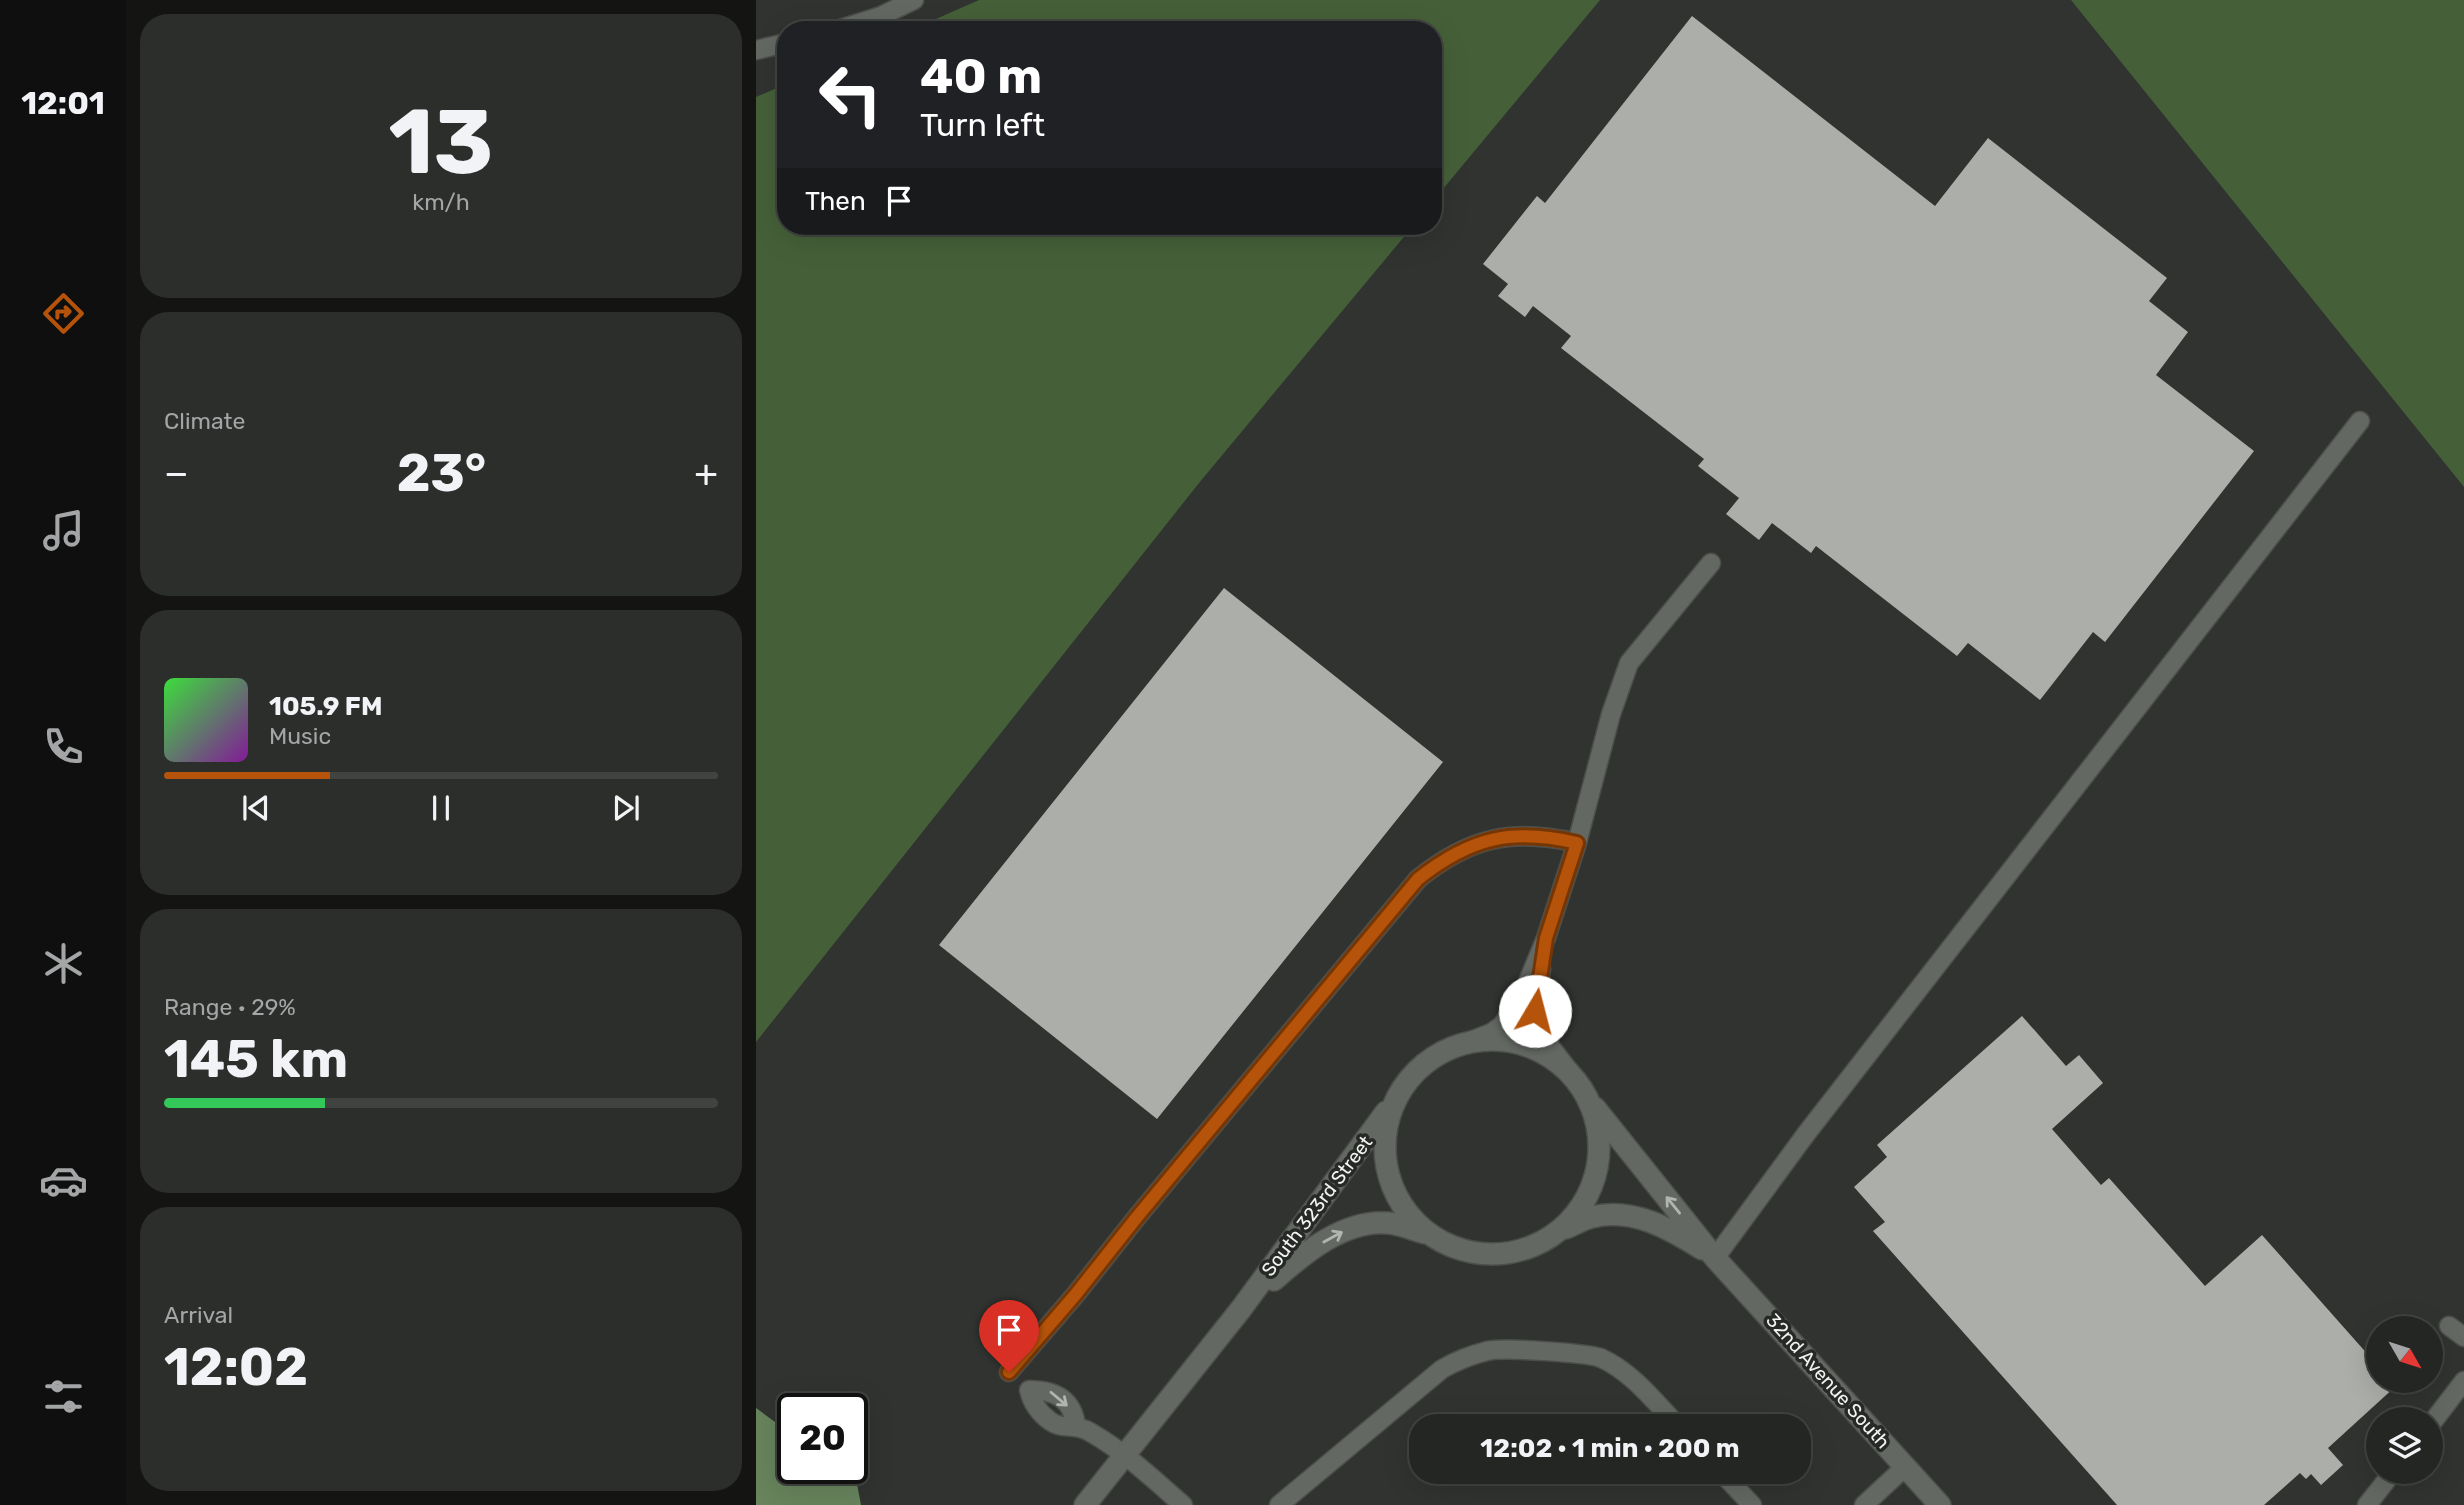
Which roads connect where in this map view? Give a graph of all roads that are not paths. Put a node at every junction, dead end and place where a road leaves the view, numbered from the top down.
1 (914, 0) edge
2 (865, 21) edge
3 (777, 45) edge
4 (756, 50) edge
5 (2360, 421) dead end
6 (1711, 563) dead end
7 (1577, 843) junction
8 (1546, 938) junction
9 (1473, 1040) junction
10 (1570, 1072) junction
11 (1590, 1102) junction
12 (1393, 1104) junction
13 (1559, 1231) junction
14 (1425, 1233) junction
15 (1715, 1258) junction
16 (1241, 1309) junction
17 (2449, 1326) dead end
18 (2464, 1337) edge
19 (1009, 1372) dead end
20 (2464, 1381) edge
21 (2443, 1408) edge
22 (1667, 1414) edge
23 (1076, 1425) dead end
24 (1125, 1455) junction
25 (1905, 1467) junction
26 (1732, 1484) edge
27 (2384, 1484) edge
28 (1086, 1505) edge
29 (1183, 1505) edge
30 (1279, 1505) edge
31 (1752, 1505) edge
32 (1864, 1505) edge
33 (1940, 1505) edge
34 (2367, 1505) edge

1 - 2 lane
3 - 4 lane
5 - 15 lane
6 - 7 lane
7 - 8 lane
7 - 19 lane
8 - 9 lane
8 - 10 lane
9 - 10 street
9 - 12 street
10 - 11 street
11 - 13 street
15 -> 11 street, 32nd Avenue South
12 - 14 street
12 - 16 street, South 323rd Street
13 - 14 street
13 - 15 street, 32nd Avenue South
16 -> 14 street, South 323rd Street
15 - 25 street, 32nd Avenue South
16 - 24 street, South 323rd Street
17 - 18 lane
20 - 21 lane
22 - 30 lane
23 - 24 lane
24 - 28 street, South 323rd Street
24 - 29 lane
25 - 32 lane
25 - 33 street, 32nd Avenue South
26 - 31 lane
27 - 34 lane

